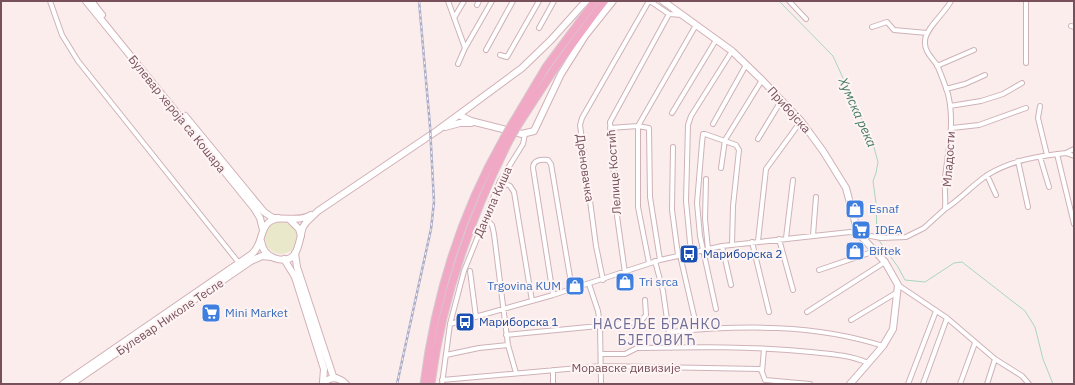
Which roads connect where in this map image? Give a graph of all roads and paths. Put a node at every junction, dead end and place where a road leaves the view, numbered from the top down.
1 (50, 1) edge
2 (86, 1) edge
3 (91, 1) edge
4 (448, 1) edge
5 (464, 1) edge
6 (492, 1) edge
7 (513, 1) edge
8 (539, 1) edge
9 (554, 1) edge
10 (586, 1) edge
11 (595, 1) edge
12 (604, 1) edge
13 (613, 1) edge
14 (650, 1) edge
15 (663, 1) edge
16 (789, 1) edge
17 (951, 1) edge
18 (1026, 1) edge
19 (669, 14) junction
20 (682, 15) junction
21 (454, 18) junction
22 (806, 19) dead end
23 (696, 25) junction
24 (872, 27) dead end
25 (538, 28) dead end
26 (927, 33) junction
27 (716, 40) junction
28 (465, 48) junction
29 (486, 50) dead end
30 (974, 50) dead end
31 (732, 52) junction
32 (500, 55) dead end
33 (458, 64) dead end
34 (1026, 64) dead end
35 (746, 65) junction
36 (937, 66) junction
37 (985, 75) dead end
38 (762, 80) junction
39 (1022, 83) dead end
40 (946, 89) junction
41 (781, 101) junction
42 (472, 106) junction
43 (950, 106) junction
44 (1040, 106) dead end
45 (1026, 108) dead end
46 (672, 112) dead end
47 (459, 115) junction
48 (471, 121) junction
49 (801, 121) junction
50 (480, 124) junction
51 (515, 124) junction
52 (713, 124) dead end
53 (638, 126) junction
54 (610, 128) junction
55 (952, 128) junction
56 (438, 130) junction
57 (525, 134) junction
58 (507, 139) junction
59 (758, 139) dead end
60 (725, 140) junction
61 (673, 147) dead end
62 (1074, 149) edge
63 (1066, 153) junction
64 (1057, 154) junction
65 (1048, 155) junction
66 (1074, 156) edge
67 (1040, 157) junction
68 (1018, 162) junction
69 (722, 168) dead end
70 (987, 175) junction
71 (706, 179) dead end
72 (792, 180) dead end
73 (500, 181) junction
74 (1049, 187) dead end
75 (996, 195) dead end
76 (816, 197) dead end
77 (1028, 207) dead end
78 (945, 209) junction
79 (318, 211) junction
80 (278, 218) junction
81 (485, 218) junction
82 (288, 219) junction
83 (1074, 224) edge
84 (263, 230) junction
85 (858, 233) junction
86 (813, 235) junction
87 (301, 238) junction
88 (786, 238) junction
89 (779, 239) junction
90 (261, 241) junction
91 (752, 242) junction
92 (758, 242) junction
93 (732, 245) junction
94 (722, 246) junction
95 (708, 249) junction
96 (702, 250) junction
97 (876, 251) junction
98 (295, 253) junction
99 (691, 253) junction
100 (679, 255) junction
101 (271, 257) junction
102 (284, 259) junction
103 (657, 261) junction
104 (886, 262) junction
105 (649, 263) junction
106 (240, 264) junction
107 (819, 270) dead end
108 (470, 271) dead end
109 (625, 272) junction
110 (603, 280) junction
111 (589, 284) junction
112 (731, 285) dead end
113 (898, 285) junction
114 (572, 289) junction
115 (794, 290) dead end
116 (896, 293) junction
117 (553, 295) junction
118 (645, 300) dead end
119 (532, 301) junction
120 (503, 308) junction
121 (716, 309) dead end
122 (936, 310) junction
123 (768, 312) dead end
124 (807, 312) dead end
125 (476, 317) junction
126 (948, 318) junction
127 (851, 320) dead end
128 (450, 324) junction
129 (600, 324) junction
130 (697, 329) junction
131 (670, 332) junction
132 (506, 334) junction
133 (975, 343) junction
134 (508, 345) junction
135 (883, 346) junction
136 (670, 348) junction
137 (764, 348) junction
138 (601, 354) junction
139 (446, 355) junction
140 (995, 359) junction
141 (868, 363) junction
142 (601, 366) junction
143 (553, 370) junction
144 (762, 372) junction
145 (516, 373) junction
146 (338, 379) junction
147 (442, 382) edge
148 (323, 383) edge
149 (63, 384) edge
150 (71, 384) edge
151 (346, 384) edge
152 (424, 384) edge
153 (431, 384) edge
154 (553, 384) edge
155 (601, 384) edge
156 (810, 384) edge
157 (850, 384) edge
158 (908, 384) edge
159 (923, 384) edge
160 (960, 384) edge
161 (987, 384) edge
162 (1029, 384) edge

1 - 106 street
2 - 84 main road, Булевар хероја са Кошара
3 - 80 main road, Булевар хероја са Кошара
4 - 21 street
5 - 21 street
6 - 28 street
7 - 29 street
8 - 32 street
9 - 25 street
10 - 42 main road
11 - 51 highway
12 - 51 highway
13 - 57 main road, Данила Киша
14 - 19 street
14 - 110 street, Дреновачка
15 - 20 main road, Прибојска
16 - 22 street
17 - 26 street
18 - 34 street
19 - 20 street
19 - 54 street, Лелице Костић
20 - 23 main road, Прибојска
21 - 28 street
23 - 27 main road, Прибојска
23 - 53 street
24 - 26 street
26 - 36 street, Младости
27 - 31 main road, Прибојска
27 - 46 street
28 - 33 street
30 - 36 street
31 - 35 main road, Прибојска
31 - 99 street
35 - 38 main road, Прибојска
35 - 52 street
36 - 40 street, Младости
37 - 40 street
38 - 41 main road, Прибојска
38 - 60 street
39 - 43 street
40 - 43 street, Младости
41 - 49 main road, Прибојска
41 - 59 street
42 - 47 main road
42 - 48 main road
43 - 55 street, Младости
44 - 65 street
45 - 55 street
47 - 48 main road
47 - 56 main road
48 - 50 main road
49 - 85 main road, Прибојска
49 - 92 street
50 - 56 main road
50 - 57 main road
51 - 58 highway, bridge
53 - 54 street
53 - 103 street
53 - 105 street
54 - 109 street, Лелице Костић
55 - 78 street, Младости
56 - 79 main road
57 - 73 street, Данила Киша
58 - 152 highway
58 - 153 highway
60 - 69 street
60 - 93 street
60 - 96 street
61 - 100 street
62 - 63 street
63 - 64 street
63 - 66 street
64 - 65 street
64 - 83 street
65 - 67 street
67 - 68 street
67 - 74 street
68 - 70 street
68 - 77 street
70 - 75 street
70 - 78 street
71 - 95 street
72 - 88 street
73 - 81 street, Данила Киша
73 - 119 street
76 - 86 street
78 - 85 street
79 - 82 main road
79 - 87 main road
80 - 82 main road
80 - 84 main road
81 - 120 street
81 - 128 street, Данила Киша
82 - 87 main road
84 - 90 main road
85 - 86 street
85 - 97 main road
86 - 88 street
87 - 98 main road
88 - 89 street
89 - 92 street
89 - 115 street
90 - 101 main road
90 - 106 main road, Булевар Николе Тесле
91 - 92 street
91 - 93 street
91 - 123 street
93 - 94 street
94 - 95 street
94 - 112 street
95 - 96 street
96 - 99 street
96 - 121 street
97 - 104 main road
97 - 107 street
98 - 102 main road
98 - 146 main road
99 - 100 street
100 - 103 street
100 - 130 street
101 - 102 main road
101 - 150 main road, Булевар Николе Тесле
102 - 148 main road
103 - 105 street
103 - 131 street
104 - 113 main road
104 - 124 street
105 - 109 street
106 - 149 main road, Булевар Николе Тесле
108 - 125 street
109 - 110 street
110 - 111 street
111 - 114 street
111 - 129 street
113 - 116 main road
113 - 122 street
114 - 117 street
114 - 117 street
116 - 127 street
116 - 135 main road
117 - 119 street
118 - 129 street
119 - 120 street
120 - 125 street
120 - 132 street
122 - 126 street
122 - 158 street
125 - 128 street
126 - 133 street
126 - 159 street
128 - 139 street, Данила Киша
129 - 132 street
129 - 138 street
130 - 131 street
130 - 135 street
131 - 136 street
132 - 134 street
133 - 140 street
133 - 160 street
134 - 139 street
134 - 145 street
135 - 141 main road
136 - 137 street
136 - 138 street
137 - 141 street
137 - 144 street
138 - 142 street
139 - 147 street, Данила Киша
140 - 161 street
140 - 162 street
141 - 157 main road
142 - 143 street, Моравске дивизије
142 - 144 street, Моравске дивизије
142 - 155 street
143 - 145 street, Моравске дивизије
143 - 154 street
144 - 156 street
145 - 147 street, Моравске дивизије
146 - 148 main road
146 - 151 main road

